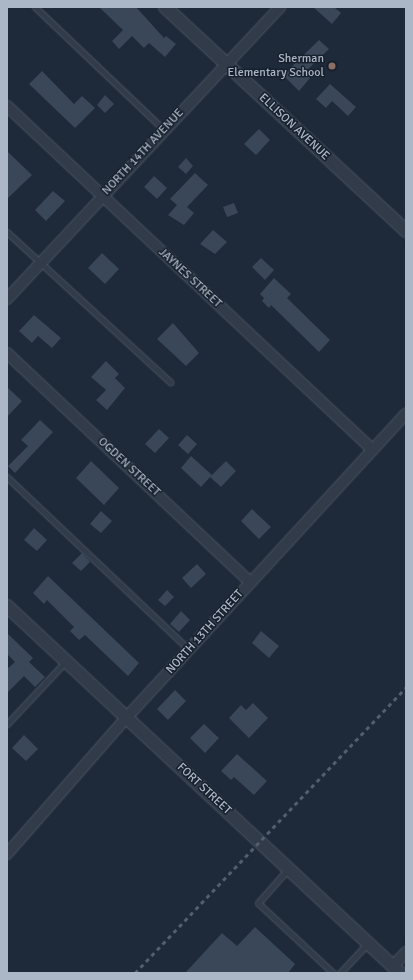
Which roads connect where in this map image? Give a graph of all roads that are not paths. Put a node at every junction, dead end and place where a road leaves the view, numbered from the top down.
1 (35, 7) edge
2 (165, 7) edge
3 (280, 7) edge
4 (226, 64) junction
5 (7, 106) edge
6 (164, 130) junction
7 (102, 196) junction
8 (406, 231) edge
9 (7, 232) edge
10 (40, 263) junction
11 (7, 298) edge
12 (7, 353) edge
13 (170, 382) dead end
14 (406, 414) edge
15 (373, 450) junction
16 (7, 477) edge
17 (250, 582) junction
18 (7, 606) edge
19 (189, 651) junction
20 (66, 661) junction
21 (127, 718) junction
22 (7, 724) edge
23 (7, 854) edge
24 (288, 868) junction
25 (368, 943) junction
26 (406, 952) edge
27 (396, 970) edge
28 (333, 973) edge
29 (340, 973) edge

1 - 6 lane
2 - 4 street, ELLISON AVENUE
3 - 4 street, NORTH 14TH AVENUE
4 - 6 street, NORTH 14TH AVENUE
4 - 8 street, ELLISON AVENUE
5 - 7 street, JAYNES STREET
6 - 7 street, NORTH 14TH AVENUE
7 - 10 street, NORTH 14TH AVENUE
7 - 15 street, JAYNES STREET
9 - 10 lane
10 - 11 street, NORTH 14TH AVENUE
10 - 13 lane
12 - 17 street, OGDEN STREET
14 - 15 street, NORTH 13TH STREET
15 - 17 street, NORTH 13TH STREET
16 - 19 lane
17 - 19 street, NORTH 13TH STREET
18 - 20 street, FORT STREET
19 - 21 street, NORTH 13TH STREET
20 - 21 street, FORT STREET
20 - 22 lane
21 - 23 street, NORTH 13TH STREET
21 - 24 street, FORT STREET
24 - 25 street, FORT STREET
24 - 28 lane
25 - 27 street, FORT STREET
25 - 29 lane
26 - 27 street

